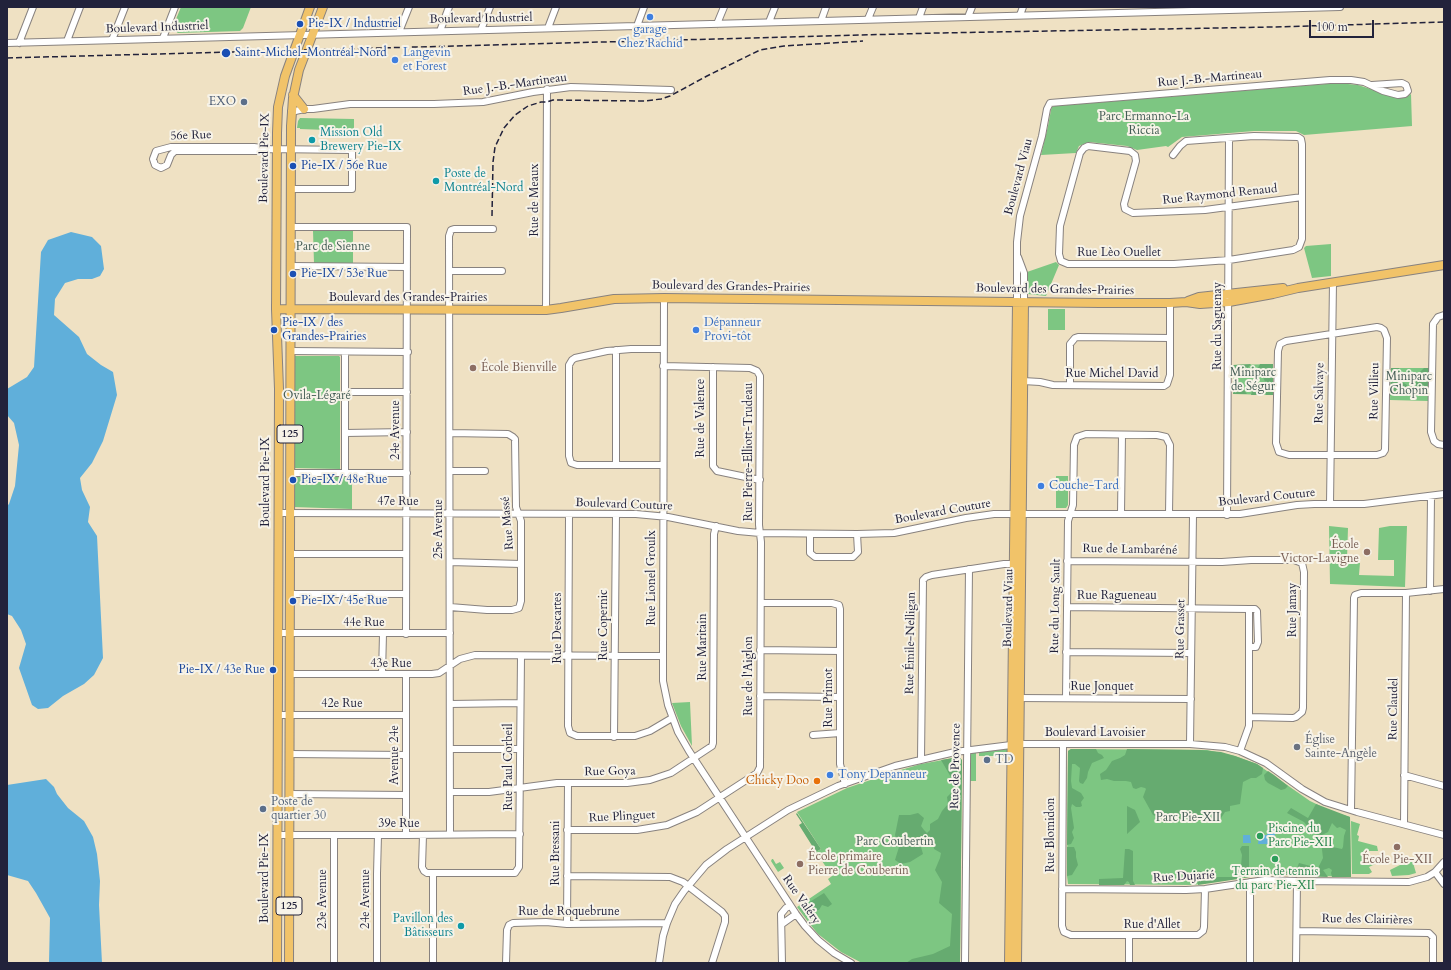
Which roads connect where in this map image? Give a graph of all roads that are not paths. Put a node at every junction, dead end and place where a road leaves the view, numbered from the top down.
1 (33, 7) edge
2 (80, 7) edge
3 (125, 7) edge
4 (175, 7) edge
5 (310, 7) edge
6 (323, 7) edge
7 (409, 7) edge
8 (449, 7) edge
9 (490, 7) edge
10 (556, 7) edge
11 (644, 7) edge
12 (724, 7) edge
13 (775, 7) edge
14 (826, 7) edge
15 (873, 7) edge
16 (923, 7) edge
17 (972, 7) edge
18 (1023, 7) edge
19 (1079, 7) edge
20 (1340, 7) edge
21 (1262, 8) edge
22 (1214, 9) edge
23 (1132, 10) edge
24 (1166, 10) edge
25 (1077, 14) junction
26 (1020, 15) junction
27 (968, 17) junction
28 (919, 18) junction
29 (868, 19) junction
30 (821, 21) junction
31 (770, 22) junction
32 (717, 24) junction
33 (637, 26) junction
34 (548, 28) junction
35 (481, 30) junction
36 (440, 31) junction
37 (399, 32) junction
38 (312, 34) junction
39 (299, 35) junction
40 (163, 38) junction
41 (112, 40) junction
42 (67, 41) junction
43 (7, 43) edge
44 (19, 43) junction
45 (1372, 85) junction
46 (547, 90) junction
47 (671, 90) dead end
48 (293, 95) junction
49 (1049, 105) joint
50 (304, 108) junction
51 (291, 112) junction
52 (1230, 138) junction
53 (274, 149) junction
54 (290, 149) junction
55 (1135, 155) joint
56 (1172, 155) dead end
57 (290, 189) junction
58 (1302, 197) junction
59 (1229, 208) junction
60 (290, 227) junction
61 (493, 229) dead end
62 (1229, 260) junction
63 (1444, 265) edge
64 (290, 266) junction
65 (407, 267) junction
66 (449, 271) junction
67 (502, 271) dead end
68 (1333, 282) junction
69 (664, 298) junction
70 (1229, 298) junction
71 (1020, 302) junction
72 (1170, 303) junction
73 (276, 309) junction
74 (290, 310) junction
75 (408, 310) junction
76 (450, 310) junction
77 (546, 310) junction
78 (1444, 315) edge
79 (1332, 334) junction
80 (1170, 338) junction
81 (663, 349) junction
82 (616, 350) junction
83 (290, 351) junction
84 (345, 352) junction
85 (408, 352) junction
86 (663, 366) junction
87 (712, 367) junction
88 (1023, 381) junction
89 (1070, 385) junction
90 (345, 392) junction
91 (407, 392) junction
92 (407, 432) junction
93 (345, 433) junction
94 (450, 433) junction
95 (1122, 435) junction
96 (1444, 445) edge
97 (1330, 456) junction
98 (616, 465) junction
99 (663, 465) junction
100 (450, 471) junction
101 (485, 471) dead end
102 (290, 473) junction
103 (345, 473) junction
104 (407, 473) junction
105 (760, 480) junction
106 (1444, 494) edge
107 (1431, 496) junction
108 (1330, 504) junction
109 (290, 512) junction
110 (278, 513) junction
111 (1018, 513) junction
112 (407, 514) junction
113 (450, 514) junction
114 (518, 514) junction
115 (569, 514) junction
116 (616, 514) junction
117 (1071, 514) junction
118 (1121, 514) junction
119 (1169, 514) junction
120 (1193, 515) junction
121 (1227, 515) junction
122 (663, 516) junction
123 (716, 526) junction
124 (760, 533) junction
125 (810, 534) junction
126 (857, 534) junction
127 (290, 554) junction
128 (406, 554) junction
129 (1067, 561) junction
130 (450, 562) junction
131 (1192, 562) junction
132 (521, 564) junction
133 (1017, 564) junction
134 (969, 569) junction
135 (1444, 589) edge
136 (1430, 591) junction
137 (1406, 593) junction
138 (290, 594) junction
139 (406, 594) junction
140 (760, 603) junction
141 (1067, 606) junction
142 (450, 607) junction
143 (1192, 608) junction
144 (278, 633) junction
145 (290, 633) junction
146 (450, 633) junction
147 (383, 634) junction
148 (406, 634) junction
149 (760, 650) junction
150 (840, 650) junction
151 (1066, 652) junction
152 (1191, 653) junction
153 (520, 656) junction
154 (569, 656) junction
155 (615, 656) junction
156 (663, 656) junction
157 (450, 666) junction
158 (290, 674) junction
159 (382, 674) junction
160 (406, 675) junction
161 (760, 696) junction
162 (840, 697) junction
163 (1016, 698) junction
164 (1066, 698) junction
165 (1191, 699) junction
166 (520, 703) junction
167 (450, 704) junction
168 (278, 715) junction
169 (290, 715) junction
170 (406, 715) junction
171 (1249, 717) junction
172 (672, 718) junction
173 (840, 733) junction
174 (813, 735) dead end
175 (614, 736) junction
176 (1015, 744) junction
177 (1063, 744) junction
178 (1190, 744) junction
179 (450, 749) junction
180 (520, 749) junction
181 (967, 750) junction
182 (1240, 751) junction
183 (289, 754) junction
184 (406, 755) junction
185 (694, 758) junction
186 (920, 759) junction
187 (1404, 775) junction
188 (568, 783) junction
189 (845, 784) junction
190 (1444, 786) edge
191 (520, 788) junction
192 (450, 792) junction
193 (289, 794) junction
194 (406, 794) junction
195 (720, 797) junction
196 (1351, 810) junction
197 (1404, 824) junction
198 (567, 830) junction
199 (450, 834) junction
200 (520, 834) junction
201 (277, 835) junction
202 (289, 835) junction
203 (334, 835) junction
204 (378, 835) junction
205 (406, 835) junction
206 (423, 835) junction
207 (1444, 835) edge
208 (745, 836) junction
209 (1444, 862) edge
210 (1435, 872) junction
211 (433, 874) junction
212 (567, 876) junction
213 (1297, 881) junction
214 (1250, 882) junction
215 (1444, 884) edge
216 (687, 885) junction
217 (1062, 889) junction
218 (1205, 889) junction
219 (790, 906) junction
220 (796, 914) junction
221 (667, 923) junction
222 (567, 924) junction
223 (782, 924) junction
224 (1062, 926) joint
225 (1296, 931) junction
226 (1129, 936) junction
227 (839, 960) edge
228 (277, 963) edge
229 (289, 963) edge
230 (334, 963) edge
231 (377, 963) edge
232 (433, 963) edge
233 (506, 963) edge
234 (659, 963) edge
235 (712, 963) edge
236 (782, 963) edge
237 (851, 963) edge
238 (965, 963) edge
239 (1010, 963) edge
240 (1017, 963) edge
241 (1129, 963) edge
242 (1250, 963) edge
243 (1296, 963) edge
244 (1433, 963) edge

1 - 44 street
2 - 42 street
3 - 41 street
4 - 40 street
5 - 39 main road, Boulevard Pie-IX / 125
6 - 38 main road, Boulevard Pie-IX / 125
7 - 37 street
8 - 36 street
9 - 35 street
10 - 34 street
11 - 33 street
12 - 32 street
13 - 31 street
14 - 30 street
15 - 29 street
16 - 28 street
17 - 27 street
18 - 26 street
19 - 25 street
20 - 21 street, Boulevard Industriel
21 - 22 street, Boulevard Industriel
22 - 24 street, Boulevard Industriel
23 - 24 street, Boulevard Industriel
23 - 25 street, Boulevard Industriel
25 - 26 street, Boulevard Industriel
26 - 27 street, Boulevard Industriel
27 - 28 street, Boulevard Industriel
28 - 29 street, Boulevard Industriel
29 - 30 street, Boulevard Industriel
30 - 31 street, Boulevard Industriel
31 - 32 street, Boulevard Industriel
32 - 33 street, Boulevard Industriel
33 - 34 street, Boulevard Industriel
34 - 35 street, Boulevard Industriel
35 - 36 street, Boulevard Industriel
36 - 37 street, Boulevard Industriel
37 - 38 street, Boulevard Industriel
38 - 39 street, Boulevard Industriel
38 - 48 main road, Boulevard Pie-IX / 125
39 - 40 street, Boulevard Industriel
39 - 53 main road, Boulevard Pie-IX / 125
40 - 41 street, Boulevard Industriel
41 - 42 street, Boulevard Industriel
42 - 44 street, Boulevard Industriel
43 - 44 street, Boulevard Industriel
45 - 45 street, Rue J.-B.-Martineau
45 - 49 street, Rue J.-B.-Martineau
46 - 47 street, Rue J.-B.-Martineau
46 - 50 street, Rue J.-B.-Martineau
46 - 77 street, Rue de Meaux
48 - 50 main road
48 - 51 main road, Boulevard Pie-IX / 125
49 - 71 street, Boulevard Viau
50 - 51 street, Rue J.-B.-Martineau
51 - 54 main road, Boulevard Pie-IX / 125
52 - 56 street
52 - 58 street
52 - 59 street, Rue du Saguenay
53 - 53 street, 56e Rue
53 - 54 street, 56e Rue
53 - 73 main road, Boulevard Pie-IX / 125
54 - 57 main road, Boulevard Pie-IX / 125
54 - 57 street, 56e Rue
55 - 59 street, Rue Raymond Renaud
55 - 62 street, Rue Lèo Ouellet
57 - 60 main road, Boulevard Pie-IX / 125
58 - 59 street, Rue Raymond Renaud
58 - 62 street
59 - 62 street, Rue du Saguenay
60 - 64 main road, Boulevard Pie-IX / 125
60 - 65 street, 24e Avenue
61 - 66 street, 25e Avenue
62 - 70 street, Rue du Saguenay
63 - 68 main road, Boulevard des Grandes-Prairies
64 - 65 street
64 - 74 main road, Boulevard Pie-IX / 125
65 - 75 street, 24e Avenue
66 - 67 street
66 - 76 street, 25e Avenue
68 - 70 main road, Boulevard des Grandes-Prairies
68 - 79 street, Rue Salvaye
69 - 71 main road, Boulevard des Grandes-Prairies
69 - 77 main road, Boulevard des Grandes-Prairies
69 - 81 street, Rue Lionel Groulx
70 - 72 main road, Boulevard des Grandes-Prairies
70 - 121 street, Rue du Saguenay
71 - 72 main road, Boulevard des Grandes-Prairies
71 - 88 main road, Boulevard Viau
71 - 111 main road, Boulevard Viau
72 - 80 street, Rue Michel David
73 - 74 main road, Boulevard des Grandes-Prairies
73 - 110 main road, Boulevard Pie-IX / 125
74 - 75 main road, Boulevard des Grandes-Prairies
74 - 83 main road, Boulevard Pie-IX / 125
75 - 76 main road, Boulevard des Grandes-Prairies
75 - 85 street, 24e Avenue
76 - 77 main road, Boulevard des Grandes-Prairies
76 - 94 street, 25e Avenue
78 - 96 street
79 - 97 street, Rue Salvaye
79 - 97 street
79 - 97 street, Rue Villieu
80 - 89 street
80 - 89 street, Rue Michel David
81 - 82 street
81 - 86 street, Rue Lionel Groulx
82 - 98 street
82 - 98 street
83 - 84 street
83 - 102 main road, Boulevard Pie-IX / 125
84 - 85 street
84 - 90 street
85 - 91 street, 24e Avenue
86 - 87 street
86 - 99 street, Rue Lionel Groulx
87 - 105 street, Rue de Valence
87 - 105 street, Rue Pierre-Elliott-Trudeau
88 - 89 street, Rue Michel David
88 - 111 main road, Boulevard Viau
90 - 91 street
90 - 93 street
91 - 92 street, 24e Avenue
92 - 93 street
92 - 104 street, 24e Avenue
93 - 103 street
94 - 100 street, 25e Avenue
94 - 114 street, Rue Massé
95 - 117 street, Rue du Long Sault
95 - 118 street
95 - 119 street
97 - 108 street, Rue Salvaye
98 - 99 street
99 - 122 street, Rue Lionel Groulx
100 - 101 street
100 - 113 street, 25e Avenue
102 - 103 street
102 - 109 main road, Boulevard Pie-IX / 125
103 - 104 street
104 - 112 street, 24e Avenue
105 - 124 street, Rue Pierre-Elliott-Trudeau
106 - 107 street, Boulevard Couture
107 - 108 street, Boulevard Couture
107 - 136 street
108 - 121 street, Boulevard Couture
109 - 110 street, 47e Rue
109 - 112 street, 47e Rue
109 - 127 main road, Boulevard Pie-IX / 125
110 - 144 main road, Boulevard Pie-IX / 125
111 - 117 street, Boulevard Couture
111 - 126 street, Boulevard Couture
111 - 133 main road, Boulevard Viau
112 - 113 street, 47e Rue
112 - 128 street, 24e Avenue
113 - 114 street, 47e Rue
113 - 130 street, 25e Avenue
114 - 115 street, Boulevard Couture
114 - 132 street, Rue Massé
115 - 116 street, Boulevard Couture
115 - 154 street, Rue Descartes
116 - 122 street, Boulevard Couture
116 - 155 street, Rue Copernic
117 - 118 street, Boulevard Couture
117 - 129 street, Rue du Long Sault
118 - 119 street, Boulevard Couture
119 - 120 street, Boulevard Couture
120 - 121 street, Boulevard Couture
120 - 131 street, Rue Grasset
122 - 123 street, Boulevard Couture
122 - 156 street, Rue Lionel Groulx
123 - 124 street, Boulevard Couture
123 - 185 street, Rue Maritain
124 - 125 street, Boulevard Couture
124 - 140 street, Rue de l'Aiglon
125 - 126 street, Boulevard Couture
125 - 126 street
127 - 128 street
127 - 138 main road, Boulevard Pie-IX / 125
128 - 139 street, 24e Avenue
129 - 131 street, Rue de Lambaréné
129 - 141 street, Rue du Long Sault
130 - 132 street
130 - 142 street, 25e Avenue
131 - 143 street, Rue Grasset
131 - 171 street, Rue Jamay
132 - 142 street, Rue Massé
133 - 134 street, Rue Émile-Nelligan
133 - 163 main road, Boulevard Viau
134 - 181 street, Rue de Provence
134 - 186 street, Rue Émile-Nelligan
135 - 136 street
136 - 137 street
137 - 187 street, Rue Claudel
137 - 196 street
138 - 139 street
138 - 145 main road, Boulevard Pie-IX / 125
139 - 148 street, 24e Avenue
140 - 149 street, Rue de l'Aiglon
140 - 150 street, Rue Primot
141 - 143 street, Rue Ragueneau
141 - 151 street, Rue du Long Sault
142 - 146 street, 25e Avenue
143 - 152 street, Rue Grasset
143 - 171 street, Rue Ragueneau
144 - 145 street, 44e Rue
144 - 168 main road, Boulevard Pie-IX / 125
145 - 147 street, 44e Rue
145 - 158 main road, Boulevard Pie-IX / 125
146 - 148 street, 44e Rue
146 - 157 street, 25e Avenue
147 - 148 street, 44e Rue
147 - 159 street
149 - 150 street
149 - 161 street, Rue de l'Aiglon
150 - 162 street, Rue Primot
151 - 152 street
151 - 164 street, Rue du Long Sault
152 - 165 street, Rue Grasset
153 - 154 street, 43e Rue
153 - 157 street, 43e Rue
153 - 166 street, Rue Paul Corbeil
154 - 155 street, 43e Rue
154 - 175 street, Rue Descartes
155 - 156 street, 43e Rue
155 - 175 street, Rue Copernic
156 - 172 street, Rue Lionel Groulx
157 - 160 street, 43e Rue
157 - 167 street, 25e Avenue
158 - 159 street, 43e Rue
158 - 169 main road, Boulevard Pie-IX / 125
159 - 160 street, 43e Rue
160 - 170 street, Avenue 24e
161 - 162 street
161 - 195 street, Rue de l'Aiglon
162 - 173 street, Rue Primot
163 - 164 street, Rue Jonquet
163 - 176 main road, Boulevard Viau
164 - 165 street, Rue Jonquet
165 - 178 street, Rue Grasset
166 - 167 street
166 - 180 street, Rue Paul Corbeil
167 - 179 street, 25e Avenue
168 - 169 street, 42e Rue
168 - 201 main road, Boulevard Pie-IX / 125
169 - 170 street, 42e Rue
169 - 183 main road, Boulevard Pie-IX / 125
170 - 184 street, Avenue 24e
171 - 182 street
172 - 175 street
172 - 185 street, Rue Lionel Groulx
173 - 174 street
173 - 189 street, Rue Primot
176 - 177 street, Boulevard Lavoisier
176 - 181 street, Boulevard Lavoisier
176 - 239 main road, Boulevard Viau
176 - 240 main road, Boulevard Viau
177 - 178 street, Boulevard Lavoisier
177 - 217 street, Rue Blomidon
178 - 182 street, Boulevard Lavoisier
179 - 180 street
179 - 192 street, 25e Avenue
180 - 191 street, Rue Paul Corbeil
181 - 186 street, Boulevard Lavoisier
181 - 238 street, Rue de Provence
182 - 196 street, Boulevard Lavoisier
183 - 184 street
183 - 193 main road, Boulevard Pie-IX / 125
184 - 194 street, Avenue 24e
185 - 188 street, Rue Goya
185 - 195 street, Rue Lionel Groulx
186 - 189 street, Boulevard Lavoisier
187 - 190 street
187 - 197 street, Rue Claudel
188 - 191 street, Rue Goya
188 - 198 street, Rue Bressani
189 - 208 street, Boulevard Lavoisier
191 - 192 street, Rue Goya
191 - 200 street, Rue Paul Corbeil
192 - 199 street, 25e Avenue
193 - 194 street
193 - 202 main road, Boulevard Pie-IX / 125
194 - 205 street, Avenue 24e
195 - 198 street, Rue Plinguet
195 - 208 street, Rue Lionel Groulx
196 - 197 street, Boulevard Lavoisier
197 - 207 street, Boulevard Lavoisier
198 - 212 street, Rue Bressani
199 - 200 street, 39e Rue
199 - 206 street, 39e Rue
200 - 211 street, Rue Paul Corbeil
201 - 202 street, 39e Rue
201 - 228 main road, Boulevard Pie-IX / 125
202 - 203 street, 39e Rue
202 - 229 main road, Boulevard Pie-IX / 125
203 - 204 street, 39e Rue
203 - 230 street, 23e Avenue
204 - 205 street, 39e Rue
204 - 231 street, 24e Avenue
205 - 206 street, 39e Rue
206 - 211 street
208 - 216 street, Boulevard Lavoisier
208 - 219 street, Rue Valéry
209 - 210 street, Rue Dujarié
210 - 213 street, Rue Dujarié
210 - 215 street
211 - 232 street
212 - 216 street
212 - 222 street, Rue Bressani
213 - 214 street, Rue Dujarié
213 - 225 street
214 - 218 street, Rue Dujarié
214 - 242 street
216 - 221 street, Boulevard Lavoisier
216 - 235 street
217 - 218 street, Rue Dujarié
217 - 224 street, Rue Blomidon
218 - 226 street, Rue d'Allet
219 - 220 street, Rue Valéry
219 - 223 street
220 - 223 street
220 - 227 street, Rue Valéry
221 - 222 street, Rue de Roquebrune
221 - 234 street, Boulevard Lavoisier
222 - 233 street, Rue de Roquebrune
223 - 236 street
224 - 226 street, Rue d'Allet
225 - 243 street
225 - 244 street, Rue des Clairières
226 - 241 street
227 - 237 street, Rue Valéry

